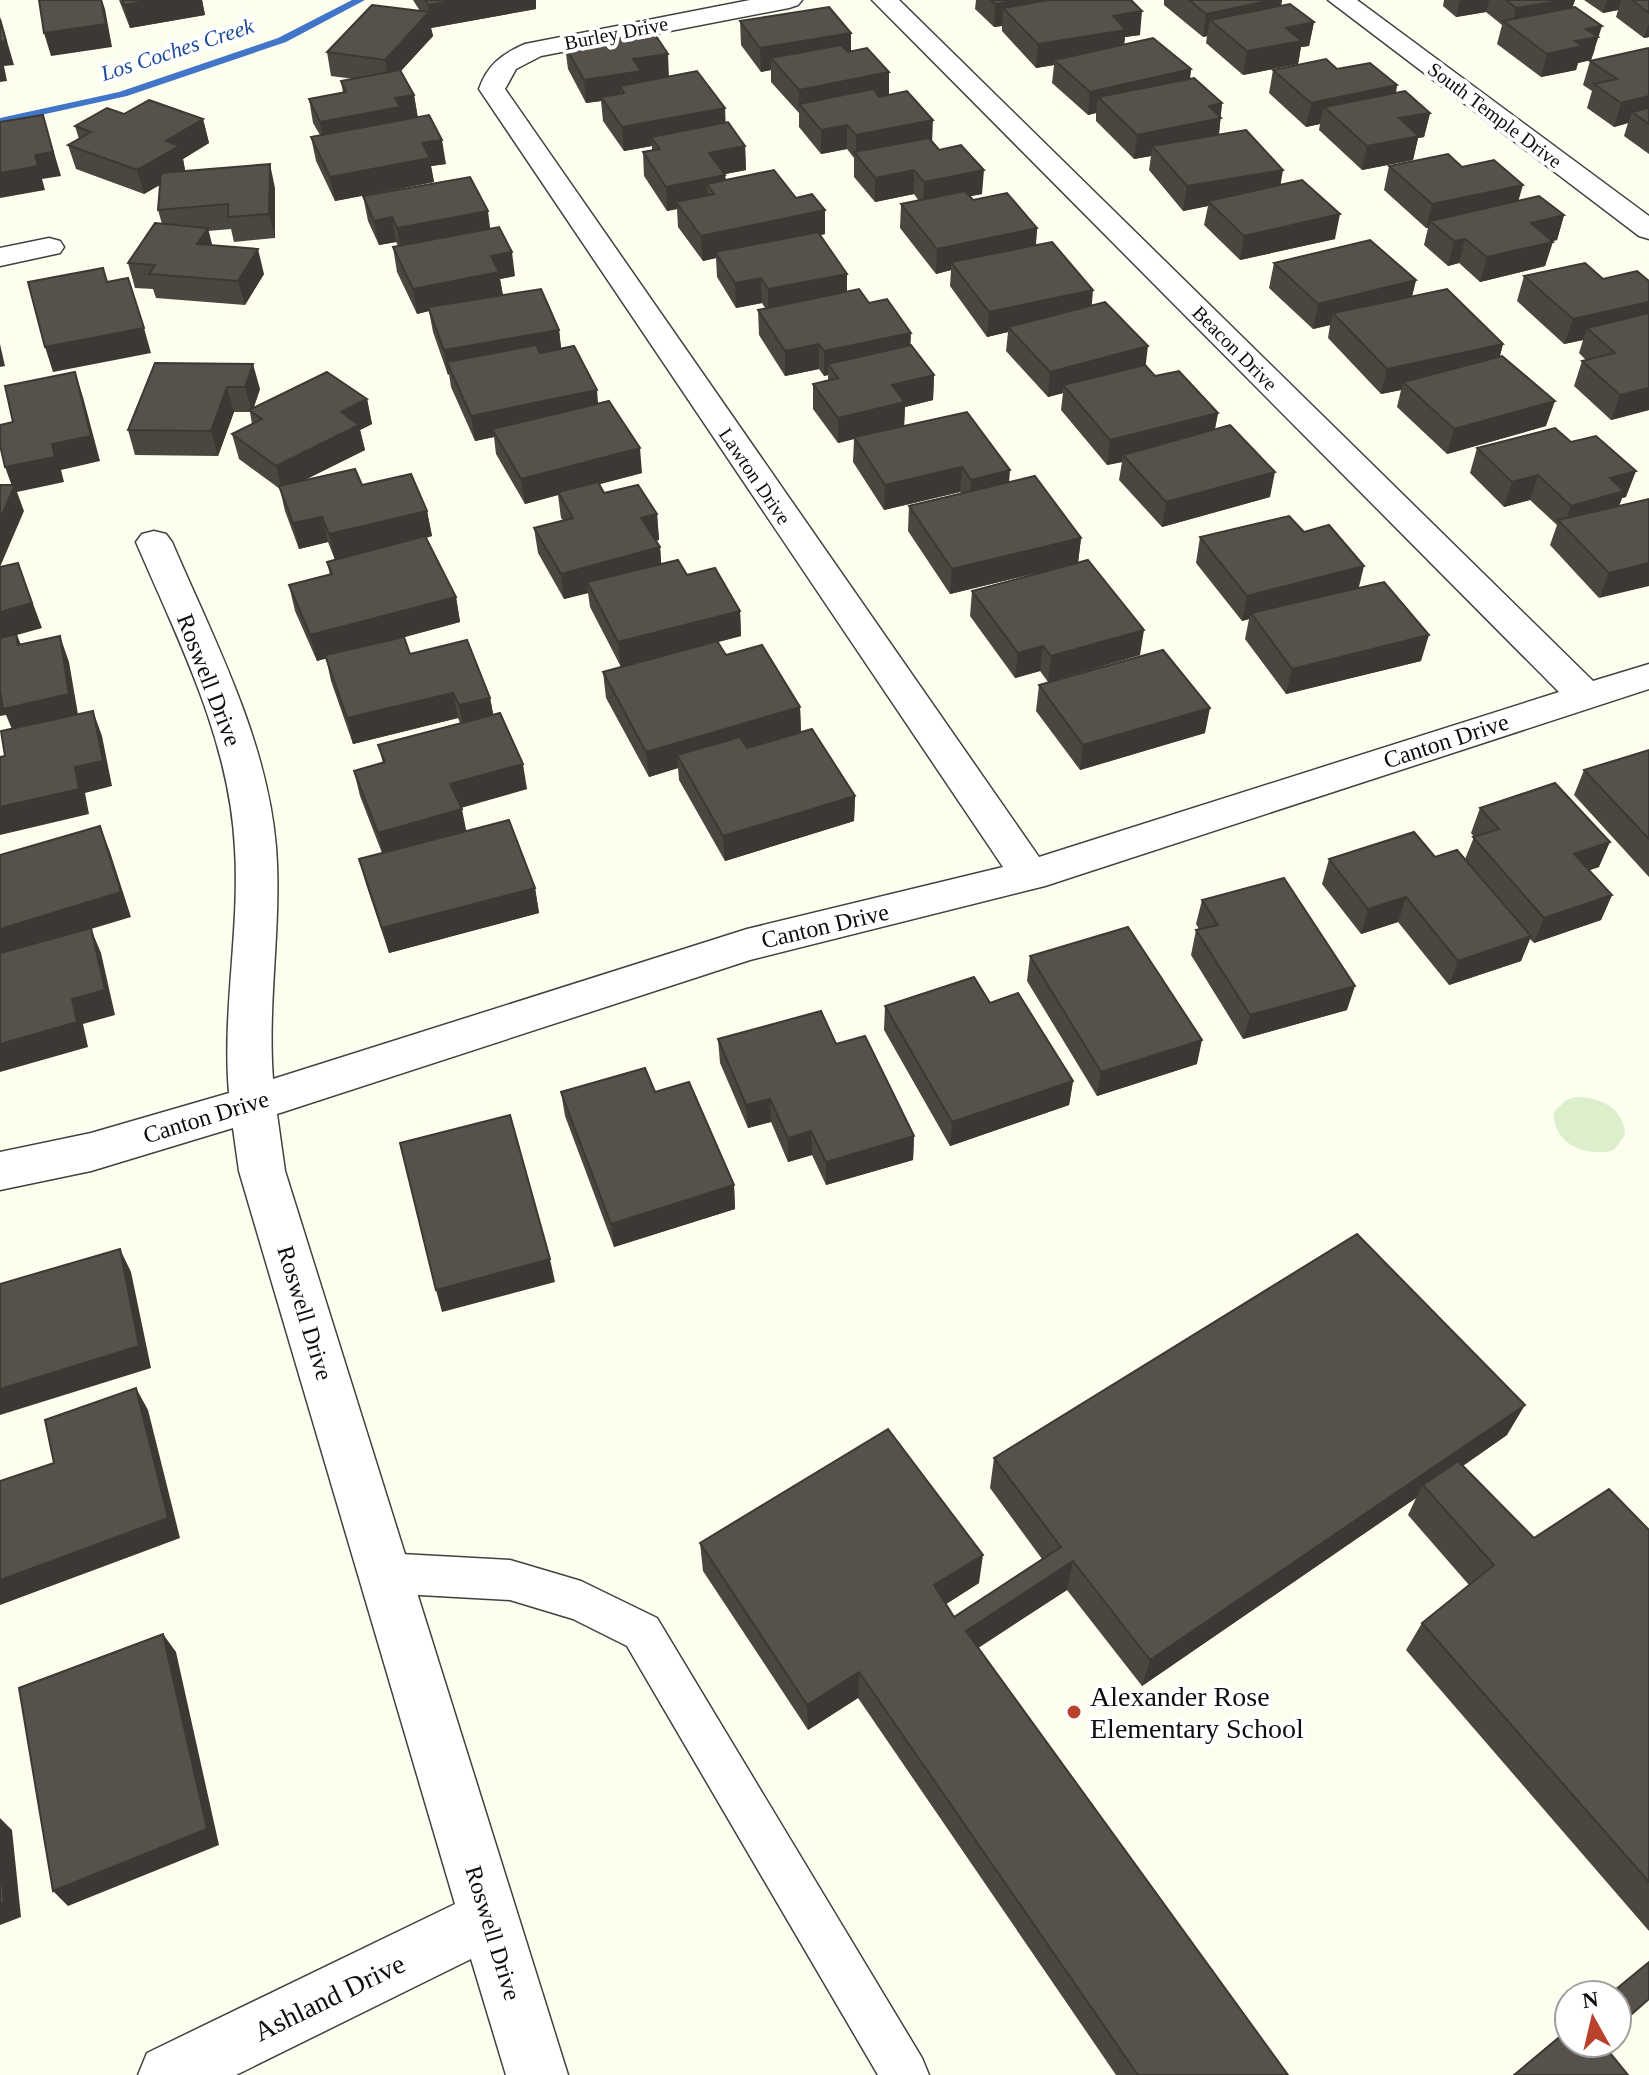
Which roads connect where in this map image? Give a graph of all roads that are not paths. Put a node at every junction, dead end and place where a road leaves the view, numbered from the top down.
1 (789, 0) edge
2 (885, 0) edge
3 (1341, 0) edge
4 (497, 73) joint
5 (1649, 230) edge
6 (49, 247) dead end
7 (0, 257) edge
8 (154, 542) dead end
9 (1649, 676) edge
10 (1586, 696) junction
11 (1030, 875) junction
12 (251, 1104) junction
13 (0, 1171) edge
14 (383, 1573) junction
15 (489, 1919) junction
16 (169, 2075) edge
17 (537, 2075) edge
18 (905, 2075) edge

1 - 4 street, Burley Drive
2 - 10 street, Beacon Drive
3 - 5 street, South Temple Drive
4 - 11 street, Lawton Drive
6 - 7 street
8 - 12 street, Roswell Drive
9 - 10 street, Canton Drive
10 - 11 street, Canton Drive
11 - 12 street, Canton Drive
12 - 13 street, Canton Drive
12 - 14 street, Roswell Drive
14 - 15 street, Roswell Drive
14 - 18 lane
15 - 16 street, Ashland Drive
15 - 17 street, Roswell Drive

